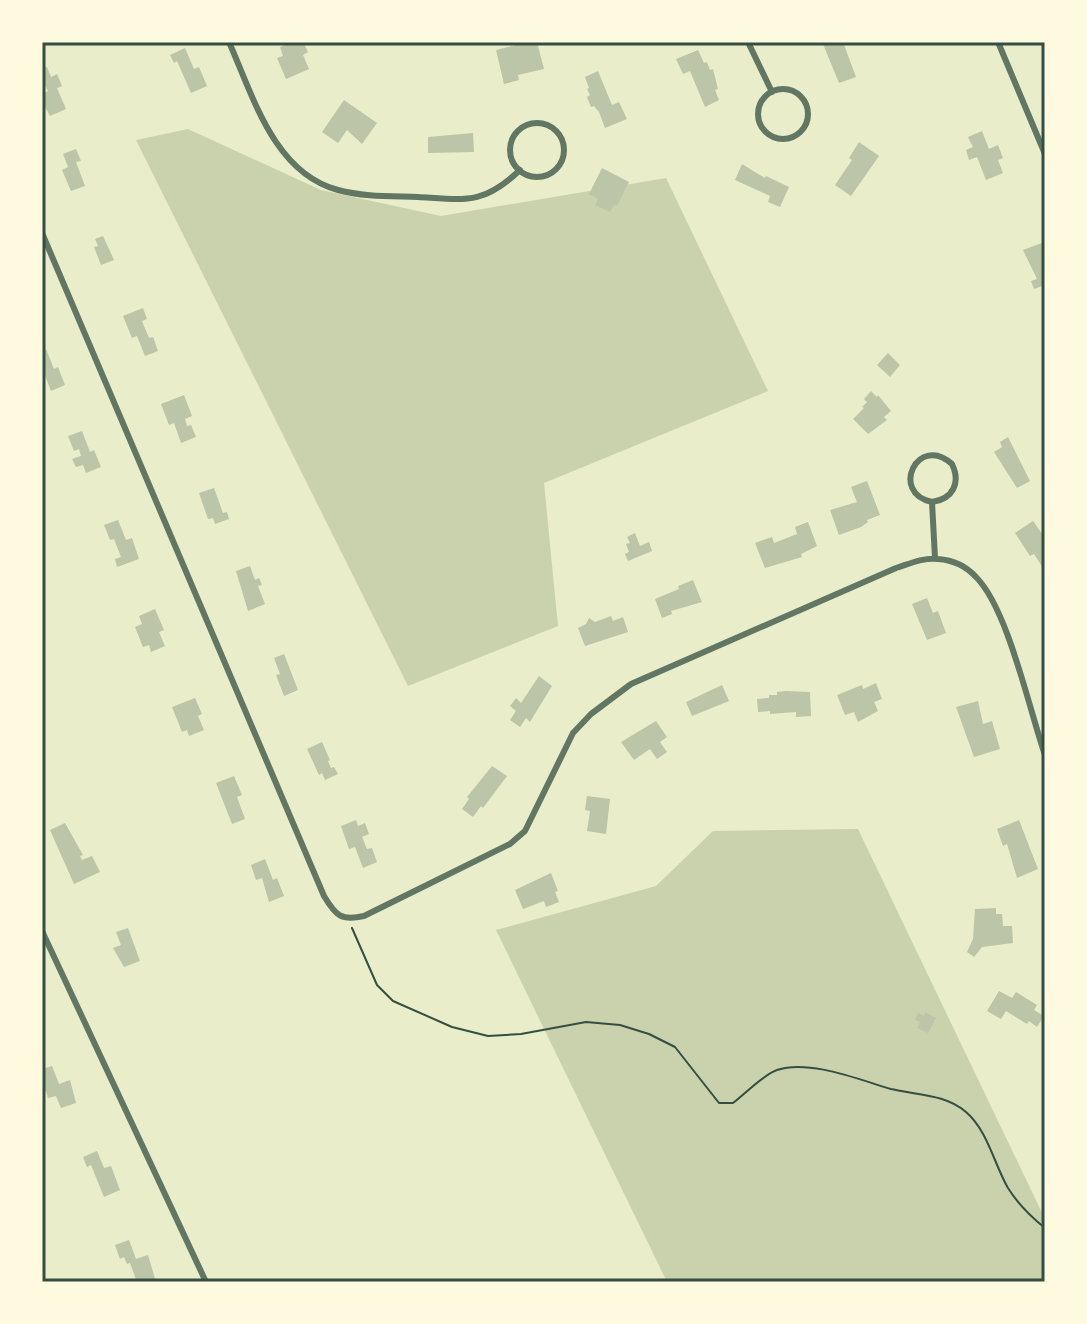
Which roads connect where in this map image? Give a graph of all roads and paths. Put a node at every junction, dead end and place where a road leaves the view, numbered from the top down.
1 (229, 42) edge
2 (748, 42) edge
3 (998, 42) edge
4 (772, 92) junction
5 (1045, 154) edge
6 (520, 170) junction
7 (42, 233) edge
8 (932, 502) junction
9 (935, 558) junction
10 (1045, 755) edge
11 (349, 919) junction
12 (42, 931) edge
13 (1045, 1228) edge
14 (206, 1282) edge

1 - 6 street
2 - 4 street
3 - 5 street
4 - 4 street
6 - 6 street
7 - 11 street
8 - 8 street
8 - 9 street
9 - 10 street
9 - 11 street
11 - 13 path
12 - 14 street

